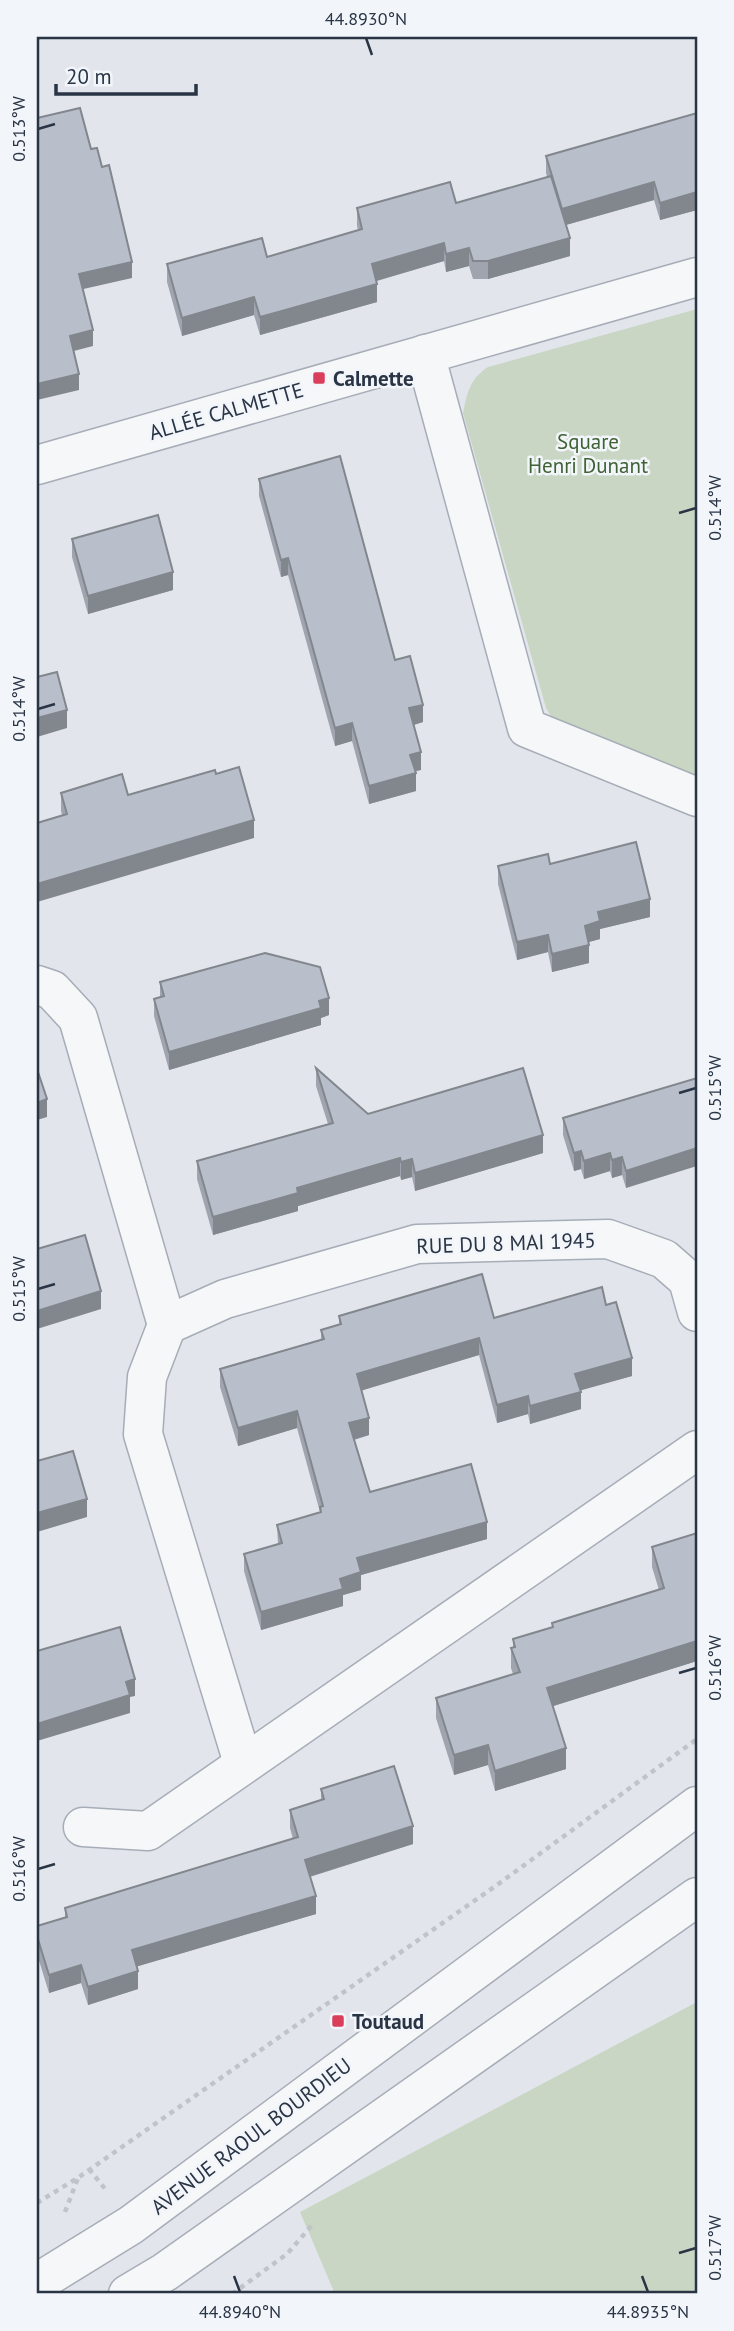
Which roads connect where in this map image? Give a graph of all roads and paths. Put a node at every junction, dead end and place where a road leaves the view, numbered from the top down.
1 (697, 277) edge
2 (425, 354) junction
3 (37, 465) edge
4 (697, 797) edge
5 (37, 985) edge
6 (697, 1312) edge
7 (167, 1325) junction
8 (697, 1450) edge
9 (697, 1739) edge
10 (243, 1763) junction
11 (697, 1806) edge
12 (83, 1827) dead end
13 (697, 1896) edge
14 (89, 2169) junction
15 (107, 2191) dead end
16 (37, 2203) edge
17 (37, 2283) edge
18 (43, 2294) edge
19 (128, 2294) edge

1 - 2 street, ALLÉE CALMETTE
2 - 3 street, ALLÉE CALMETTE
2 - 4 street
5 - 7 street
6 - 7 street, RUE DU 8 MAI 1945
7 - 10 street
8 - 10 street
9 - 14 path
10 - 12 street
11 - 17 street, AVENUE RAOUL BOURDIEU
13 - 19 street
14 - 15 path
14 - 16 path
17 - 18 street

